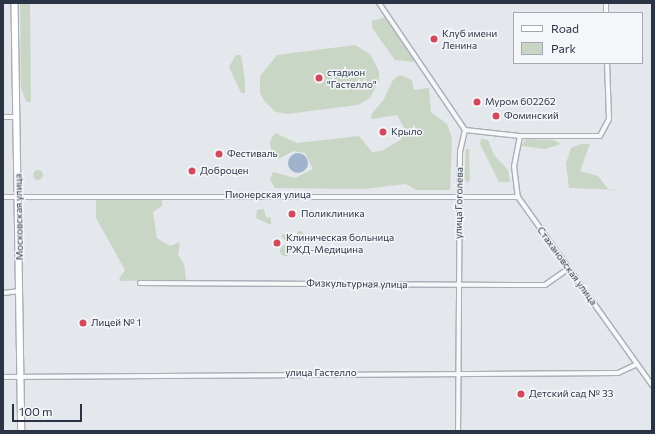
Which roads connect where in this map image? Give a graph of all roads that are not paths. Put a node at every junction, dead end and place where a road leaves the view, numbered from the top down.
1 (15, 3) edge
2 (379, 3) edge
3 (607, 64) edge
4 (3, 117) edge
5 (17, 117) junction
6 (465, 130) junction
7 (520, 136) junction
8 (459, 194) junction
9 (18, 195) junction
10 (3, 197) edge
11 (518, 197) junction
12 (568, 269) junction
13 (140, 283) dead end
14 (458, 284) junction
15 (20, 291) junction
16 (3, 293) edge
17 (637, 364) junction
18 (458, 374) junction
19 (21, 376) junction
20 (3, 377) edge
21 (652, 385) edge
22 (22, 431) edge
23 (458, 431) edge

1 - 5 main road, Московская улица
2 - 6 street
3 - 7 street
4 - 5 street
5 - 9 main road, Московская улица
6 - 7 street
6 - 8 street, улица Гоголева
7 - 11 street, Стахановская улица
8 - 9 street, Пионерская улица
8 - 11 street, Пионерская улица
8 - 14 street, улица Гоголева
9 - 10 street, Пионерская улица
9 - 15 main road, Московская улица
11 - 12 street, Стахановская улица
12 - 14 street, Физкультурная улица
12 - 17 street, Стахановская улица
13 - 14 street, Физкультурная улица
14 - 18 street, улица Гоголева
15 - 16 street
15 - 19 main road, Московская улица
17 - 18 street, улица Гастелло
17 - 21 street, Стахановская улица
18 - 19 street, улица Гастелло
18 - 23 street, улица Гоголева
19 - 20 street, улица Гастелло
19 - 22 main road, Московская улица

